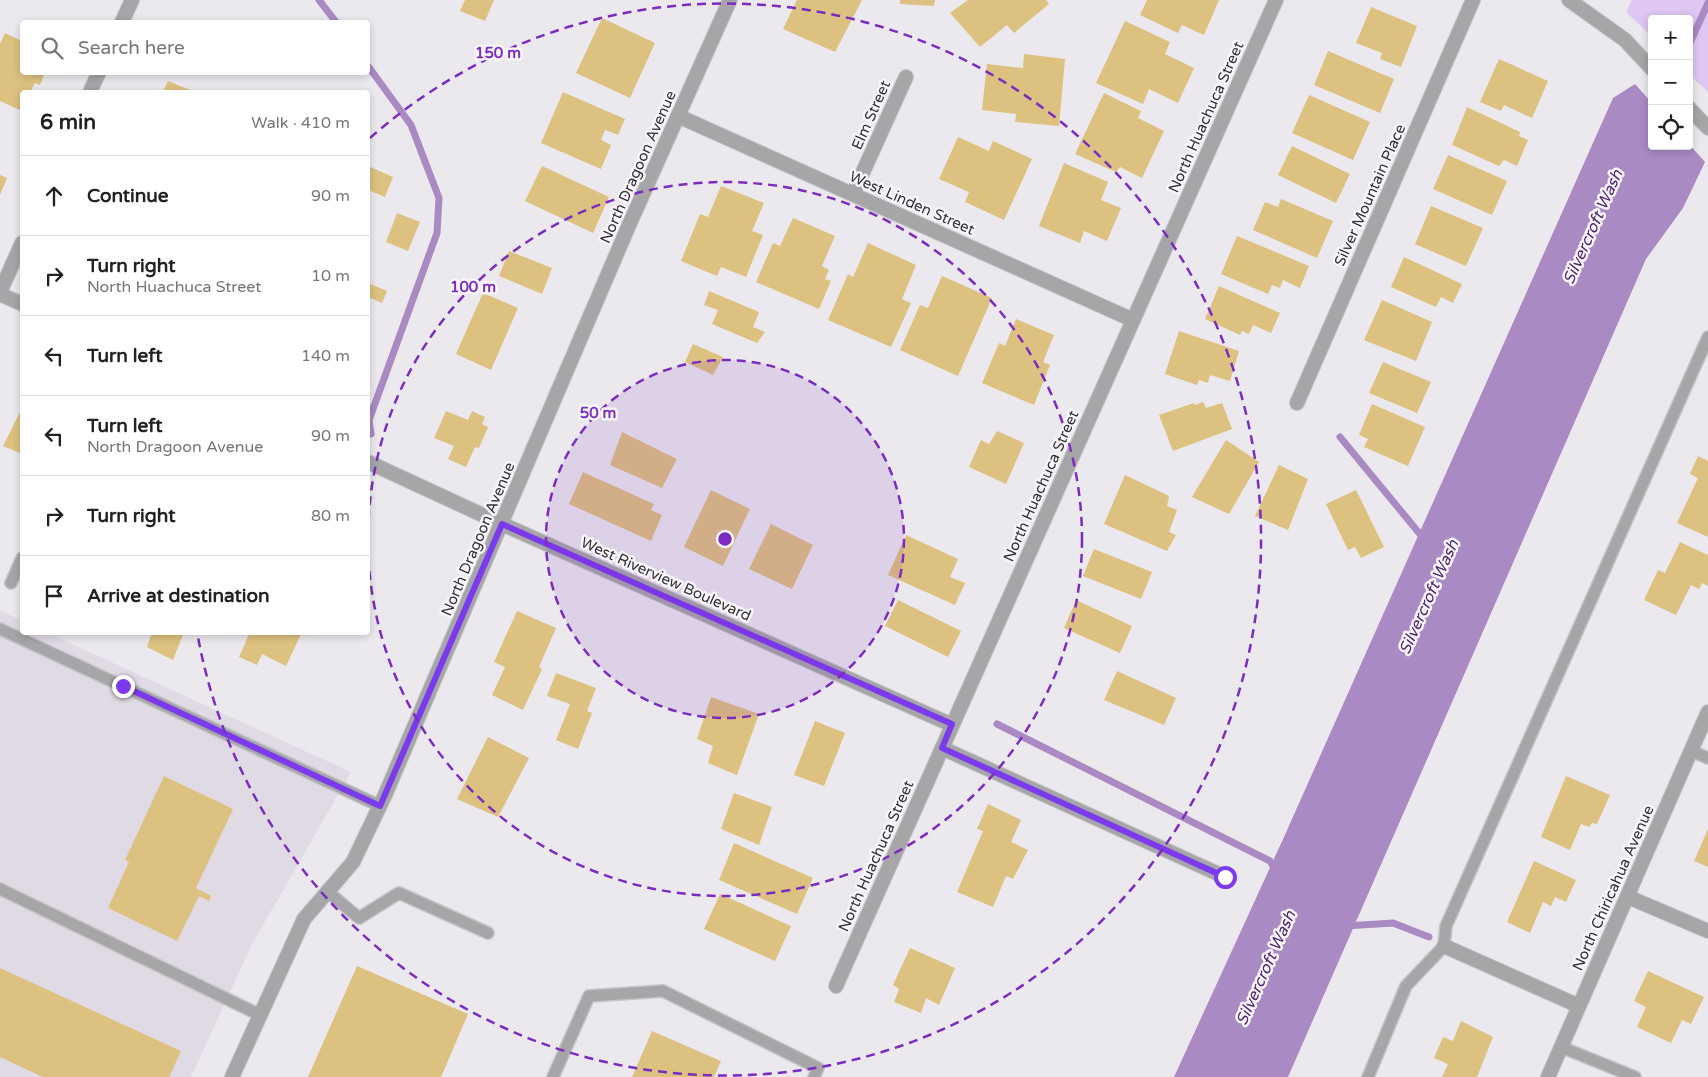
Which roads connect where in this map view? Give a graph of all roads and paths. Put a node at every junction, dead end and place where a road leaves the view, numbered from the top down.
1 (132, 0) edge
2 (730, 0) edge
3 (1276, 0) edge
4 (1474, 0) edge
5 (1569, 0) edge
6 (123, 20) edge
7 (1648, 66) edge
8 (98, 75) edge
9 (906, 77) dead end
10 (91, 90) edge
11 (1693, 112) edge
12 (678, 116) junction
13 (1704, 124) edge
14 (854, 194) junction
15 (20, 247) edge
16 (0, 293) edge
17 (20, 303) edge
18 (1134, 320) junction
19 (1708, 338) edge
20 (1297, 403) dead end
21 (370, 463) edge
22 (502, 524) junction
23 (20, 563) edge
24 (12, 583) dead end
25 (0, 629) edge
26 (1708, 712) edge
27 (952, 724) junction
28 (942, 748) junction
29 (1691, 751) junction
30 (1708, 758) edge
31 (380, 806) junction
32 (1225, 877) dead end
33 (0, 890) edge
34 (327, 891) junction
35 (1628, 897) junction
36 (1708, 931) edge
37 (488, 933) dead end
38 (1444, 946) junction
39 (836, 986) dead end
40 (1579, 1006) junction
41 (260, 1015) junction
42 (1561, 1047) junction
43 (232, 1077) edge
44 (553, 1077) edge
45 (814, 1077) edge
46 (1368, 1077) edge
47 (1548, 1077) edge
48 (1635, 1077) edge

1 - 6 street
2 - 12 street, North Dragoon Avenue
3 - 18 street, North Huachuca Street
4 - 20 street, Silver Mountain Place
5 - 7 street
8 - 10 street
9 - 14 street, Elm Street
11 - 13 street
12 - 14 street, West Linden Street
12 - 22 street, North Dragoon Avenue
14 - 18 street, West Linden Street
15 - 16 street
16 - 17 street
18 - 27 street, North Huachuca Street
19 - 38 lane
21 - 22 street, West Riverview Boulevard
22 - 27 street, West Riverview Boulevard
22 - 31 street, North Dragoon Avenue
23 - 24 lane
25 - 31 lane
26 - 29 street, North Chiricahua Avenue
27 - 28 street, North Huachuca Street
28 - 32 street
28 - 39 street, North Huachuca Street
29 - 30 lane
29 - 35 street, North Chiricahua Avenue
31 - 34 street, North Dragoon Avenue
33 - 41 lane
34 - 37 lane
34 - 41 street, North Dragoon Avenue
35 - 36 street
35 - 40 street, North Chiricahua Avenue
38 - 40 street
38 - 46 lane
40 - 42 street, North Chiricahua Avenue
41 - 43 street, North Dragoon Avenue
42 - 47 street, North Chiricahua Avenue
42 - 48 lane
44 - 45 lane

